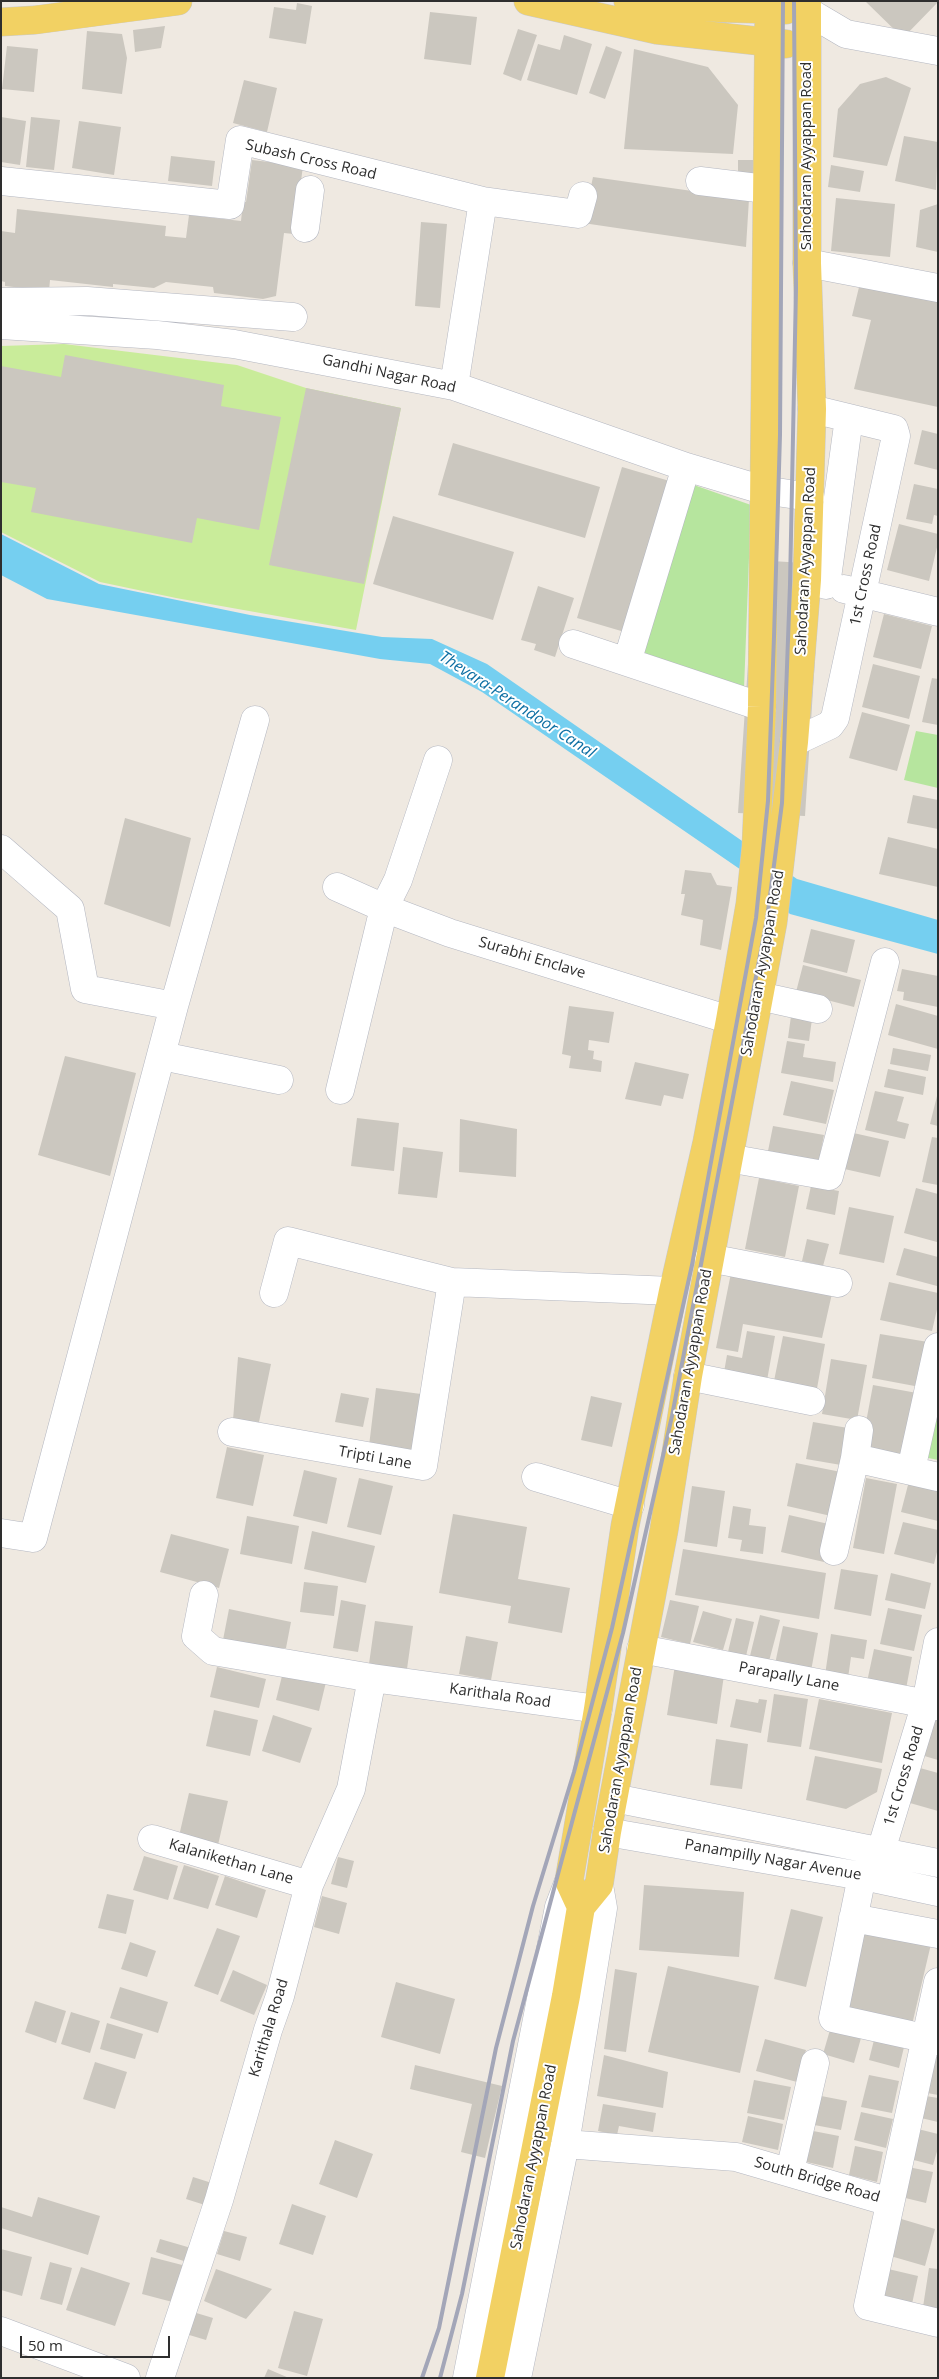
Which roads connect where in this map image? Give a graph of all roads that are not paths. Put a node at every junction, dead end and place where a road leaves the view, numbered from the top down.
1 (178, 1) edge
2 (528, 1) edge
3 (628, 1) edge
4 (769, 6) edge
5 (807, 6) edge
6 (1, 22) edge
7 (846, 34) junction
8 (769, 42) junction
9 (808, 46) junction
10 (938, 51) edge
11 (1, 181) edge
12 (700, 181) dead end
13 (766, 189) junction
14 (310, 190) dead end
15 (582, 196) dead end
16 (483, 201) junction
17 (305, 228) dead end
18 (807, 263) junction
19 (938, 288) edge
20 (1, 302) edge
21 (293, 317) dead end
22 (1, 325) edge
23 (454, 386) junction
24 (812, 409) junction
25 (849, 418) junction
26 (686, 467) junction
27 (763, 490) junction
28 (810, 497) junction
29 (817, 583) junction
30 (862, 594) junction
31 (938, 612) edge
32 (573, 644) dead end
33 (627, 662) junction
34 (762, 707) junction
35 (255, 720) dead end
36 (794, 742) junction
37 (438, 760) dead end
38 (1, 849) edge
39 (337, 887) dead end
40 (384, 908) junction
41 (885, 962) dead end
42 (759, 996) junction
43 (174, 1006) junction
44 (818, 1009) dead end
45 (730, 1020) junction
46 (162, 1056) junction
47 (278, 1080) dead end
48 (340, 1090) dead end
49 (728, 1158) junction
50 (709, 1258) junction
51 (452, 1282) junction
52 (838, 1283) dead end
53 (673, 1291) junction
54 (274, 1293) dead end
55 (937, 1345) edge
56 (688, 1376) junction
57 (811, 1401) dead end
58 (859, 1430) dead end
59 (232, 1432) dead end
60 (855, 1458) junction
61 (911, 1470) junction
62 (536, 1477) dead end
63 (938, 1477) edge
64 (628, 1516) junction
65 (664, 1530) junction
66 (1, 1533) edge
67 (834, 1551) dead end
68 (204, 1595) dead end
69 (938, 1642) edge
70 (641, 1649) junction
71 (372, 1678) junction
72 (932, 1705) edge
73 (598, 1709) junction
74 (586, 1786) junction
75 (614, 1798) junction
76 (607, 1832) junction
77 (152, 1839) dead end
78 (881, 1851) junction
79 (938, 1863) edge
80 (868, 1877) junction
81 (569, 1881) junction
82 (309, 1885) junction
83 (599, 1885) junction
84 (938, 1892) edge
85 (581, 1907) junction
86 (853, 1918) junction
87 (938, 1934) edge
88 (938, 1982) edge
89 (931, 2040) edge
90 (815, 2064) dead end
91 (565, 2144) junction
92 (790, 2171) junction
93 (890, 2202) junction
94 (938, 2323) edge
95 (1, 2331) edge
96 (126, 2378) edge
97 (160, 2378) edge
98 (467, 2378) edge
99 (490, 2378) edge
100 (516, 2378) edge

1 - 6 main road
2 - 8 main road
3 - 4 main road
4 - 5 main road
4 - 8 main road, Sahodaran Ayyappan Road
5 - 7 street
5 - 9 main road, Sahodaran Ayyappan Road
7 - 9 street
7 - 10 street
8 - 9 main road
8 - 13 main road, Sahodaran Ayyappan Road
9 - 18 main road, Sahodaran Ayyappan Road
11 - 16 street, Subash Cross Road
12 - 13 street
13 - 27 main road, Sahodaran Ayyappan Road
14 - 17 street
15 - 16 street
16 - 23 street
18 - 19 street
18 - 24 main road, Sahodaran Ayyappan Road
20 - 21 street
22 - 23 street, Gandhi Nagar Road
23 - 26 street, Gandhi Nagar Road
24 - 25 street
24 - 28 main road, Sahodaran Ayyappan Road
25 - 29 street
25 - 30 street, 1st Cross Road
26 - 27 street, Gandhi Nagar Road
26 - 33 street
27 - 28 street, Gandhi Nagar Road
27 - 34 main road, Sahodaran Ayyappan Road
28 - 29 main road, Sahodaran Ayyappan Road
29 - 30 street
29 - 36 main road, Sahodaran Ayyappan Road
30 - 31 street
30 - 36 street, 1st Cross Road
32 - 33 street
33 - 34 street
34 - 45 main road, Sahodaran Ayyappan Road
35 - 43 street
36 - 42 main road, Sahodaran Ayyappan Road
37 - 40 street
38 - 43 street
39 - 40 street, Surabhi Enclave
40 - 45 street, Surabhi Enclave
40 - 48 street
41 - 49 street
42 - 44 street
42 - 49 main road, Sahodaran Ayyappan Road
43 - 46 street
45 - 53 main road, Sahodaran Ayyappan Road
46 - 47 street
46 - 66 street
49 - 50 main road, Sahodaran Ayyappan Road
50 - 52 street
50 - 56 main road, Sahodaran Ayyappan Road
51 - 53 street
51 - 54 street
51 - 59 street, Tripti Lane
53 - 64 main road, Sahodaran Ayyappan Road
55 - 61 street
56 - 57 street
56 - 65 main road, Sahodaran Ayyappan Road
58 - 60 street
60 - 61 street
60 - 67 street
61 - 63 street
62 - 64 street
64 - 65 main road
64 - 73 main road, Sahodaran Ayyappan Road
65 - 70 main road, Sahodaran Ayyappan Road
68 - 71 street, Karithala Road
69 - 72 street, 1st Cross Road
70 - 72 street, Parapally Lane
70 - 75 main road, Sahodaran Ayyappan Road
71 - 73 street, Karithala Road
71 - 82 street, Karithala Road
72 - 78 street, 1st Cross Road
73 - 74 main road, Sahodaran Ayyappan Road
74 - 76 main road
74 - 81 main road, Sahodaran Ayyappan Road
75 - 76 main road, Sahodaran Ayyappan Road
75 - 78 street, Panampilly Nagar Avenue
76 - 80 street, Panampilly Nagar Avenue
76 - 83 main road, Sahodaran Ayyappan Road
77 - 82 street, Kalanikethan Lane
78 - 79 street, Panampilly Nagar Avenue
78 - 80 street, 1st Cross Road
80 - 84 street, Panampilly Nagar Avenue
80 - 86 street, 1st Cross Road
81 - 85 main road
81 - 98 street
82 - 97 street, Karithala Road
83 - 85 main road, Sahodaran Ayyappan Road
83 - 91 street
85 - 99 main road, Sahodaran Ayyappan Road
86 - 87 street
86 - 89 street, 1st Cross Road
88 - 89 street
89 - 93 street
90 - 92 street
91 - 92 street, South Bridge Road
91 - 100 street
92 - 93 street, South Bridge Road
93 - 94 street, South Bridge Road
95 - 96 street

